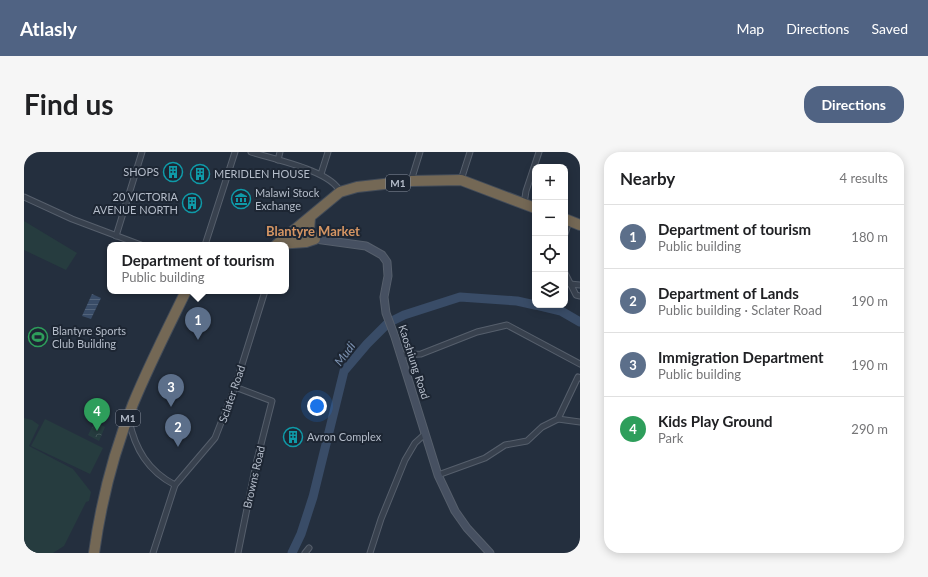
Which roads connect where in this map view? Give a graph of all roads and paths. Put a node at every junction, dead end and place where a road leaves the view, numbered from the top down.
1 (142, 152) edge
2 (235, 152) edge
3 (251, 152) edge
4 (280, 152) edge
5 (328, 152) edge
6 (420, 152) edge
7 (470, 152) edge
8 (539, 152) edge
9 (278, 160) junction
10 (321, 174) junction
11 (461, 180) junction
12 (411, 181) junction
13 (340, 192) junction
14 (24, 197) edge
15 (524, 204) junction
16 (532, 207) edge
17 (310, 218) junction
18 (568, 220) edge
19 (580, 224) edge
20 (292, 232) junction
21 (116, 236) junction
22 (315, 240) junction
23 (133, 242) edge
24 (206, 242) edge
25 (279, 242) edge
26 (289, 243) edge
27 (568, 280) edge
28 (570, 284) junction
29 (580, 285) edge
30 (184, 294) edge
31 (264, 294) edge
32 (580, 296) edge
33 (401, 355) junction
34 (580, 364) edge
35 (580, 378) edge
36 (235, 387) junction
37 (128, 418) junction
38 (558, 419) junction
39 (580, 422) edge
40 (425, 434) junction
41 (438, 475) junction
42 (175, 485) junction
43 (309, 548) dead end
44 (94, 553) edge
45 (153, 553) edge
46 (238, 553) edge
47 (305, 553) edge
48 (370, 553) edge
49 (490, 553) edge

1 - 21 street
2 - 24 street
3 - 9 street
4 - 9 street
5 - 10 street
6 - 12 street
7 - 11 street
8 - 15 street
9 - 10 street
10 - 13 street
11 - 12 highway, M1
11 - 15 highway, M1
12 - 13 highway, M1
13 - 17 highway, M1
14 - 21 street
15 - 16 highway, M1
17 - 20 highway, M1
17 - 22 highway
18 - 19 highway
20 - 22 street, Kaoshiung Road
20 - 25 highway, M1
21 - 23 street
22 - 26 highway
22 - 33 street, Kaoshiung Road
27 - 28 street
28 - 29 street
28 - 32 street
30 - 37 highway, M1
31 - 36 street, Sclater Road
33 - 34 street
33 - 40 street, Kaoshiung Road
35 - 38 street
36 - 42 street, Sclater Road
36 - 46 street, Browns Road
37 - 42 street
37 - 44 highway, M1
38 - 39 street
38 - 41 street
40 - 41 street, Kaoshiung Road
40 - 48 street
41 - 49 street, Kaoshiung Road
42 - 45 street
43 - 47 street

